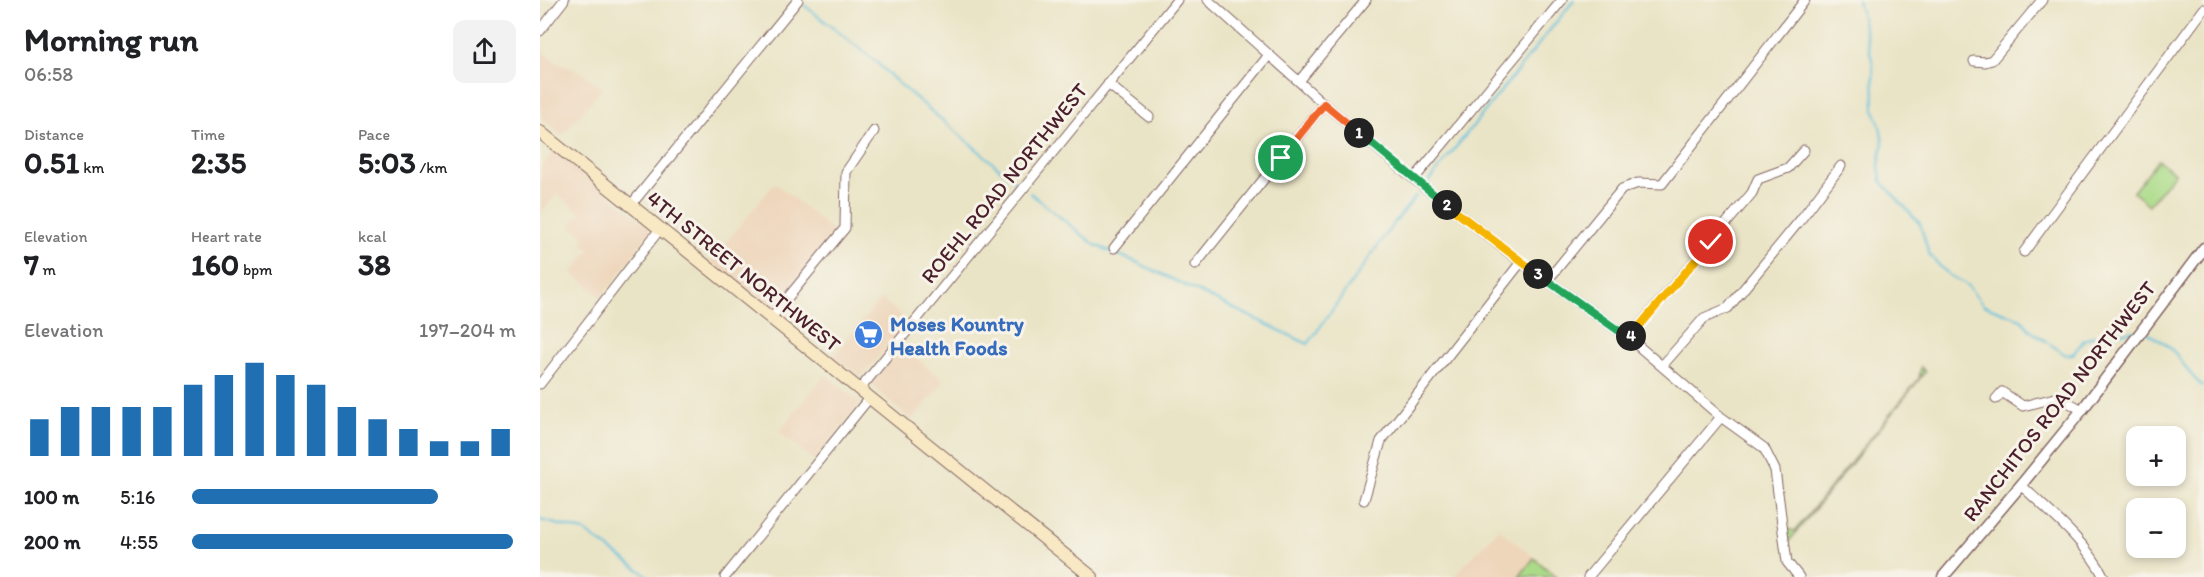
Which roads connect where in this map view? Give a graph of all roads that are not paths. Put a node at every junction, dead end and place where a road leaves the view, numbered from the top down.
1 (564, 0) edge
2 (798, 0) edge
3 (1177, 0) edge
4 (1208, 0) edge
5 (1366, 0) edge
6 (1562, 0) edge
7 (1805, 0) edge
8 (2042, 0) edge
9 (2204, 9) edge
10 (540, 31) edge
11 (1269, 55) junction
12 (1974, 61) dead end
13 (1300, 81) junction
14 (1108, 84) junction
15 (1324, 104) junction
16 (1149, 117) dead end
17 (874, 131) dead end
18 (540, 132) edge
19 (1804, 150) dead end
20 (1841, 166) dead end
21 (1414, 179) junction
22 (631, 205) junction
23 (660, 229) junction
24 (1114, 248) dead end
25 (2204, 248) edge
26 (2024, 252) dead end
27 (1521, 262) junction
28 (1195, 265) dead end
29 (1548, 281) junction
30 (771, 318) junction
31 (1629, 338) junction
32 (1662, 366) junction
33 (540, 384) edge
34 (865, 393) junction
35 (1996, 399) dead end
36 (2082, 410) junction
37 (1721, 417) junction
38 (2022, 485) junction
39 (1364, 500) dead end
40 (725, 577) edge
41 (1092, 577) edge
42 (1588, 577) edge
43 (1799, 577) edge
44 (1943, 577) edge
45 (2104, 577) edge

1 - 10 street
2 - 22 street
3 - 14 street, ROEHL ROAD NORTHWEST
4 - 11 street
5 - 13 street
6 - 21 street
7 - 29 street
8 - 12 street
9 - 26 street
11 - 13 street
11 - 24 street
13 - 15 street
14 - 16 street
14 - 34 street, ROEHL ROAD NORTHWEST
15 - 21 street
15 - 28 street
17 - 30 street
18 - 22 main road, 4TH STREET NORTHWEST
19 - 31 street
20 - 32 street
21 - 27 street
22 - 23 main road, 4TH STREET NORTHWEST
23 - 30 main road, 4TH STREET NORTHWEST
23 - 33 street
25 - 36 street, RANCHITOS ROAD NORTHWEST
27 - 29 street
27 - 39 street
29 - 31 street
30 - 34 main road, 4TH STREET NORTHWEST
31 - 32 street
32 - 37 street
34 - 40 street, ROEHL ROAD NORTHWEST
34 - 41 main road, 4TH STREET NORTHWEST
35 - 36 street
36 - 38 street, RANCHITOS ROAD NORTHWEST
37 - 42 street
37 - 43 street
38 - 44 street, RANCHITOS ROAD NORTHWEST
38 - 45 street

